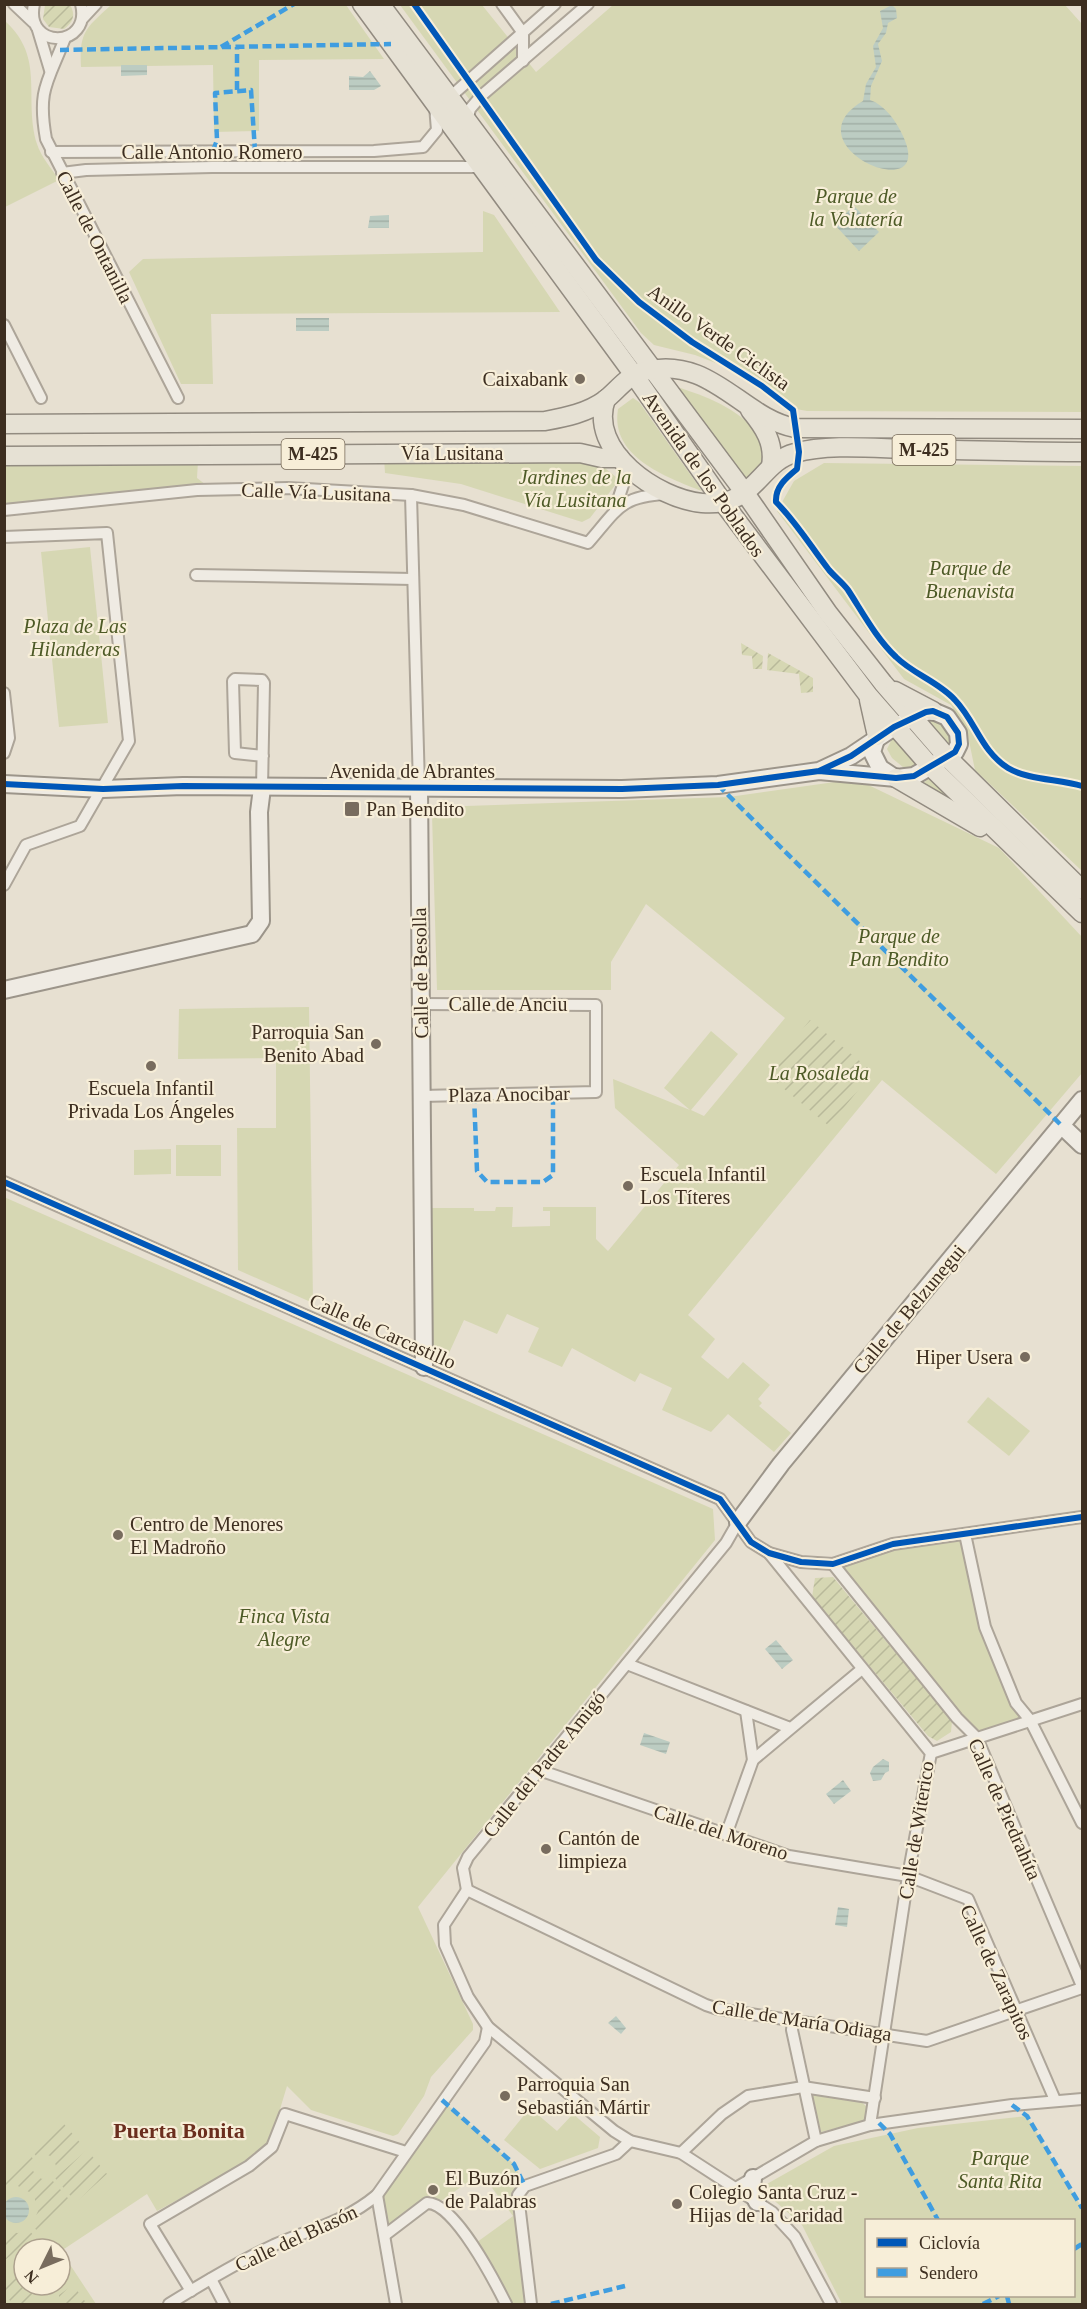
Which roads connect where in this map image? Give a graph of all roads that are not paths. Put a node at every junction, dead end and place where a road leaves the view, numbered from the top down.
1 (14, 4) edge
2 (34, 4) edge
3 (81, 4) edge
4 (96, 4) edge
5 (362, 4) edge
6 (380, 4) edge
7 (502, 4) edge
8 (555, 4) edge
9 (588, 4) edge
10 (83, 18) junction
11 (35, 25) junction
12 (523, 33) junction
13 (65, 38) junction
14 (523, 62) junction
15 (50, 70) junction
16 (442, 100) junction
17 (467, 121) junction
18 (423, 147) junction
19 (51, 152) junction
20 (424, 166) junction
21 (482, 166) junction
22 (62, 173) junction
23 (4, 325) edge
24 (654, 369) junction
25 (634, 375) junction
26 (41, 398) dead end
27 (178, 398) dead end
28 (606, 399) junction
29 (741, 399) junction
30 (4, 424) edge
31 (1083, 429) edge
32 (1083, 452) edge
33 (4, 456) edge
34 (624, 462) junction
35 (771, 466) junction
36 (745, 493) junction
37 (666, 494) junction
38 (411, 495) junction
39 (722, 501) junction
40 (4, 510) edge
41 (610, 517) junction
42 (4, 537) edge
43 (196, 575) dead end
44 (413, 579) junction
45 (883, 683) junction
46 (4, 693) edge
47 (868, 695) junction
48 (933, 711) junction
49 (912, 717) junction
50 (894, 727) junction
51 (877, 736) junction
52 (4, 753) edge
53 (951, 754) junction
54 (264, 756) junction
55 (931, 767) junction
56 (819, 771) junction
57 (896, 778) junction
58 (4, 784) edge
59 (419, 787) junction
60 (262, 788) junction
61 (103, 789) junction
62 (1020, 852) junction
63 (4, 885) edge
64 (1083, 890) edge
65 (1083, 913) edge
66 (4, 990) edge
67 (420, 1004) junction
68 (596, 1092) joint
69 (421, 1096) junction
70 (1083, 1100) edge
71 (1061, 1125) junction
72 (1083, 1144) edge
73 (4, 1182) edge
74 (424, 1367) junction
75 (1083, 1517) edge
76 (738, 1521) junction
77 (965, 1534) junction
78 (769, 1553) junction
79 (833, 1564) junction
80 (627, 1664) junction
81 (862, 1669) junction
82 (1083, 1704) edge
83 (746, 1711) junction
84 (1030, 1720) junction
85 (790, 1728) junction
86 (976, 1738) junction
87 (931, 1753) junction
88 (753, 1760) junction
89 (538, 1770) junction
90 (1083, 1823) edge
91 (726, 1835) junction
92 (908, 1876) junction
93 (467, 1890) junction
94 (1083, 1987) edge
95 (1017, 2011) junction
96 (793, 2020) junction
97 (488, 2027) junction
98 (885, 2034) junction
99 (803, 2087) junction
100 (875, 2098) junction
101 (1083, 2099) edge
102 (1055, 2100) junction
103 (870, 2125) junction
104 (630, 2140) junction
105 (816, 2141) junction
106 (406, 2152) junction
107 (681, 2153) junction
108 (753, 2178) junction
109 (734, 2189) junction
110 (377, 2195) junction
111 (757, 2202) junction
112 (385, 2235) junction
113 (211, 2279) junction
114 (191, 2291) junction
115 (169, 2304) edge
116 (224, 2304) edge
117 (396, 2304) edge
118 (506, 2304) edge
119 (531, 2304) edge
120 (831, 2304) edge

1 - 11 street
2 - 11 street
3 - 10 street
4 - 10 street
5 - 16 main road, Avenida de los Poblados
6 - 16 main road, Avenida de los Poblados
7 - 12 street
8 - 12 street
9 - 14 street
10 - 13 street, Calle de Ontanilla
11 - 13 street
11 - 15 street, Calle de Ontanilla
12 - 14 street
12 - 16 street
13 - 15 street, Calle de Ontanilla
14 - 17 street
15 - 19 street, Calle de Ontanilla
16 - 17 main road, Avenida de los Poblados
16 - 18 street
16 - 21 main road, Avenida de los Poblados
17 - 24 main road, Avenida de los Poblados
18 - 19 street, Calle Antonio Romero
18 - 20 street
19 - 22 street, Calle de Ontanilla
20 - 21 street, Calle Antonio Romero
20 - 22 street, Calle Antonio Romero
21 - 25 main road, Avenida de los Poblados
22 - 27 street, Calle de Ontanilla
23 - 26 street
24 - 25 main road, Vía Lusitana / M-425
24 - 29 main road, Vía Lusitana / M-425
24 - 36 main road, Avenida de los Poblados
25 - 28 main road, Vía Lusitana / M-425
25 - 39 main road, Avenida de los Poblados
28 - 30 main road, Vía Lusitana / M-425
28 - 34 main road
29 - 31 main road, Vía Lusitana / M-425
29 - 35 main road, M-425
32 - 35 main road, M-425
33 - 34 main road, Vía Lusitana / M-425
34 - 37 main road
34 - 41 street, Calle Vía Lusitana
35 - 36 main road, M-425
36 - 39 main road
36 - 45 main road, Avenida de los Poblados
37 - 39 main road
37 - 41 street, Calle Vía Lusitana
38 - 40 street, Calle Vía Lusitana
38 - 41 street, Calle Vía Lusitana
38 - 44 street, Calle de Besolla
39 - 47 main road, Avenida de los Poblados
42 - 61 street
43 - 44 street
44 - 59 street, Calle de Besolla
45 - 48 main road
45 - 49 main road, Avenida de los Poblados
46 - 52 street
47 - 50 main road, Avenida de los Poblados
47 - 51 main road
48 - 49 street, Avenida de Abrantes
48 - 53 street
49 - 50 street, Avenida de Abrantes
49 - 53 main road, Avenida de los Poblados
50 - 51 street, Avenida de Abrantes
50 - 55 main road, Avenida de los Poblados
51 - 56 street, Avenida de Abrantes
51 - 57 street
53 - 55 street, Avenida de Abrantes
53 - 64 main road, Avenida de los Poblados
54 - 54 street
54 - 60 street
55 - 57 street, Avenida de Abrantes
55 - 62 main road, Avenida de los Poblados
56 - 57 street, Avenida de Abrantes
56 - 59 street, Avenida de Abrantes
57 - 62 main road
58 - 61 street, Avenida de Abrantes
59 - 60 street, Avenida de Abrantes
59 - 67 street, Calle de Besolla
60 - 61 street, Avenida de Abrantes
60 - 66 street
61 - 63 street
62 - 65 main road, Avenida de los Poblados
67 - 68 street, Calle de Anciu
67 - 69 street, Calle de Besolla
68 - 69 street, Plaza Anocibar
69 - 74 street, Calle de Besolla
70 - 71 street, Calle de Belzunegui
71 - 72 street
71 - 76 street, Calle de Belzunegui
73 - 74 street, Calle de Carcastillo
74 - 76 street, Calle de Carcastillo
75 - 77 street
76 - 78 street, Calle de Carcastillo
76 - 80 street, Calle del Padre Amigó
77 - 79 street
77 - 84 street
78 - 79 street
78 - 81 street, Calle de Witerico
79 - 86 street, Calle de Piedrahíta
80 - 83 street
80 - 89 street, Calle del Padre Amigó
81 - 85 street
81 - 87 street, Calle de Witerico
82 - 84 street
83 - 85 street
83 - 88 street
84 - 86 street
84 - 90 street
85 - 88 street
86 - 87 street
86 - 94 street, Calle de Piedrahíta
87 - 92 street, Calle de Witerico
88 - 91 street
89 - 91 street, Calle del Moreno
89 - 93 street, Calle del Padre Amigó
91 - 92 street, Calle del Moreno
92 - 95 street, Calle de Zarapitos
92 - 98 street, Calle de Witerico
93 - 96 street, Calle de María Odiaga
93 - 97 street
94 - 95 street, Calle de María Odiaga
95 - 98 street, Calle de María Odiaga
95 - 102 street, Calle de Zarapitos
96 - 98 street, Calle de María Odiaga
96 - 99 street
97 - 104 street
97 - 106 street, Calle del Blasón
98 - 100 street, Calle de Witerico
99 - 100 street
99 - 105 street
99 - 107 street
100 - 103 street, Calle de Witerico
101 - 102 street
102 - 103 street
103 - 105 street
104 - 107 street
104 - 119 street
105 - 108 street
106 - 110 street, Calle del Blasón
106 - 114 street
107 - 109 street
108 - 109 street
108 - 111 street
109 - 111 street
110 - 112 street
110 - 113 street, Calle del Blasón
111 - 120 street
112 - 117 street
112 - 118 street
113 - 114 street, Calle del Blasón
113 - 116 street
114 - 115 street, Calle del Blasón

